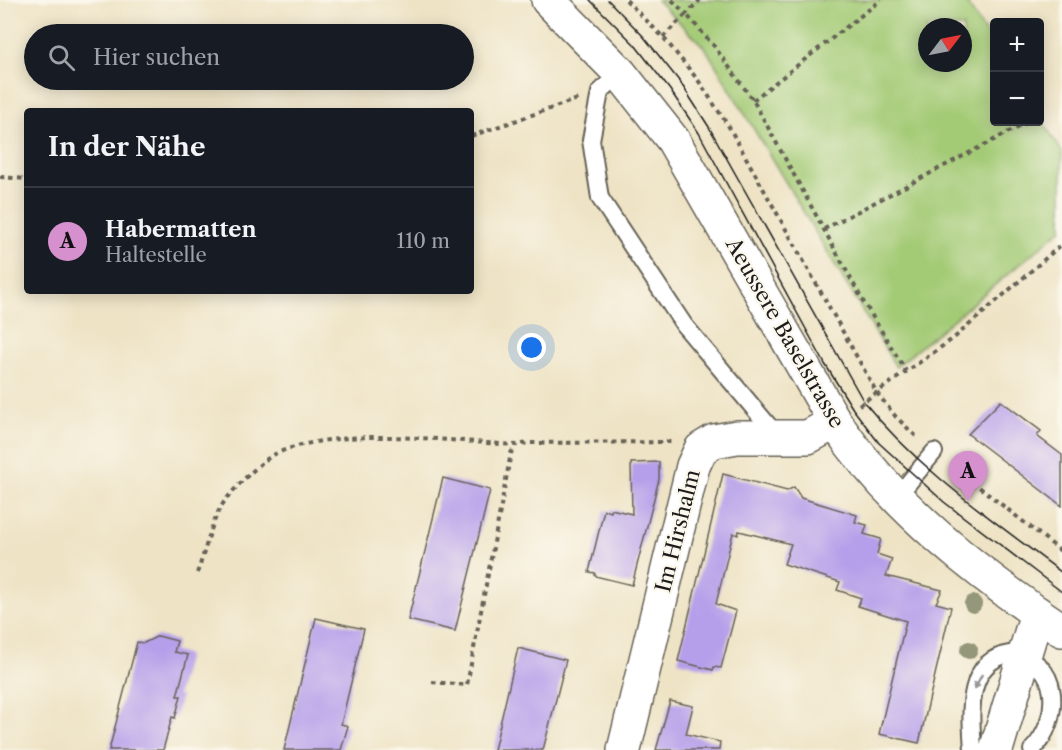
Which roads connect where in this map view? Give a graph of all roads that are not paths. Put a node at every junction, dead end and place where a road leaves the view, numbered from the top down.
1 (548, 0) edge
2 (610, 82) junction
3 (835, 422) junction
4 (778, 437) junction
5 (934, 452) road end
6 (897, 498) junction
7 (1050, 621) edge
8 (1023, 657) junction
9 (624, 750) edge
10 (973, 750) edge
11 (996, 750) edge
12 (1032, 750) edge

1 - 2 main road, Aeussere Baselstrasse
2 - 3 main road, Aeussere Baselstrasse
2 - 4 lane
3 - 4 main road, Im Hirshalm
3 - 6 main road, Aeussere Baselstrasse
4 - 9 main road, Im Hirshalm
5 - 6 lane
6 - 7 main road, Aeussere Baselstrasse
7 - 8 main road
8 -> 10 lane
8 - 11 main road
8 - 12 lane

